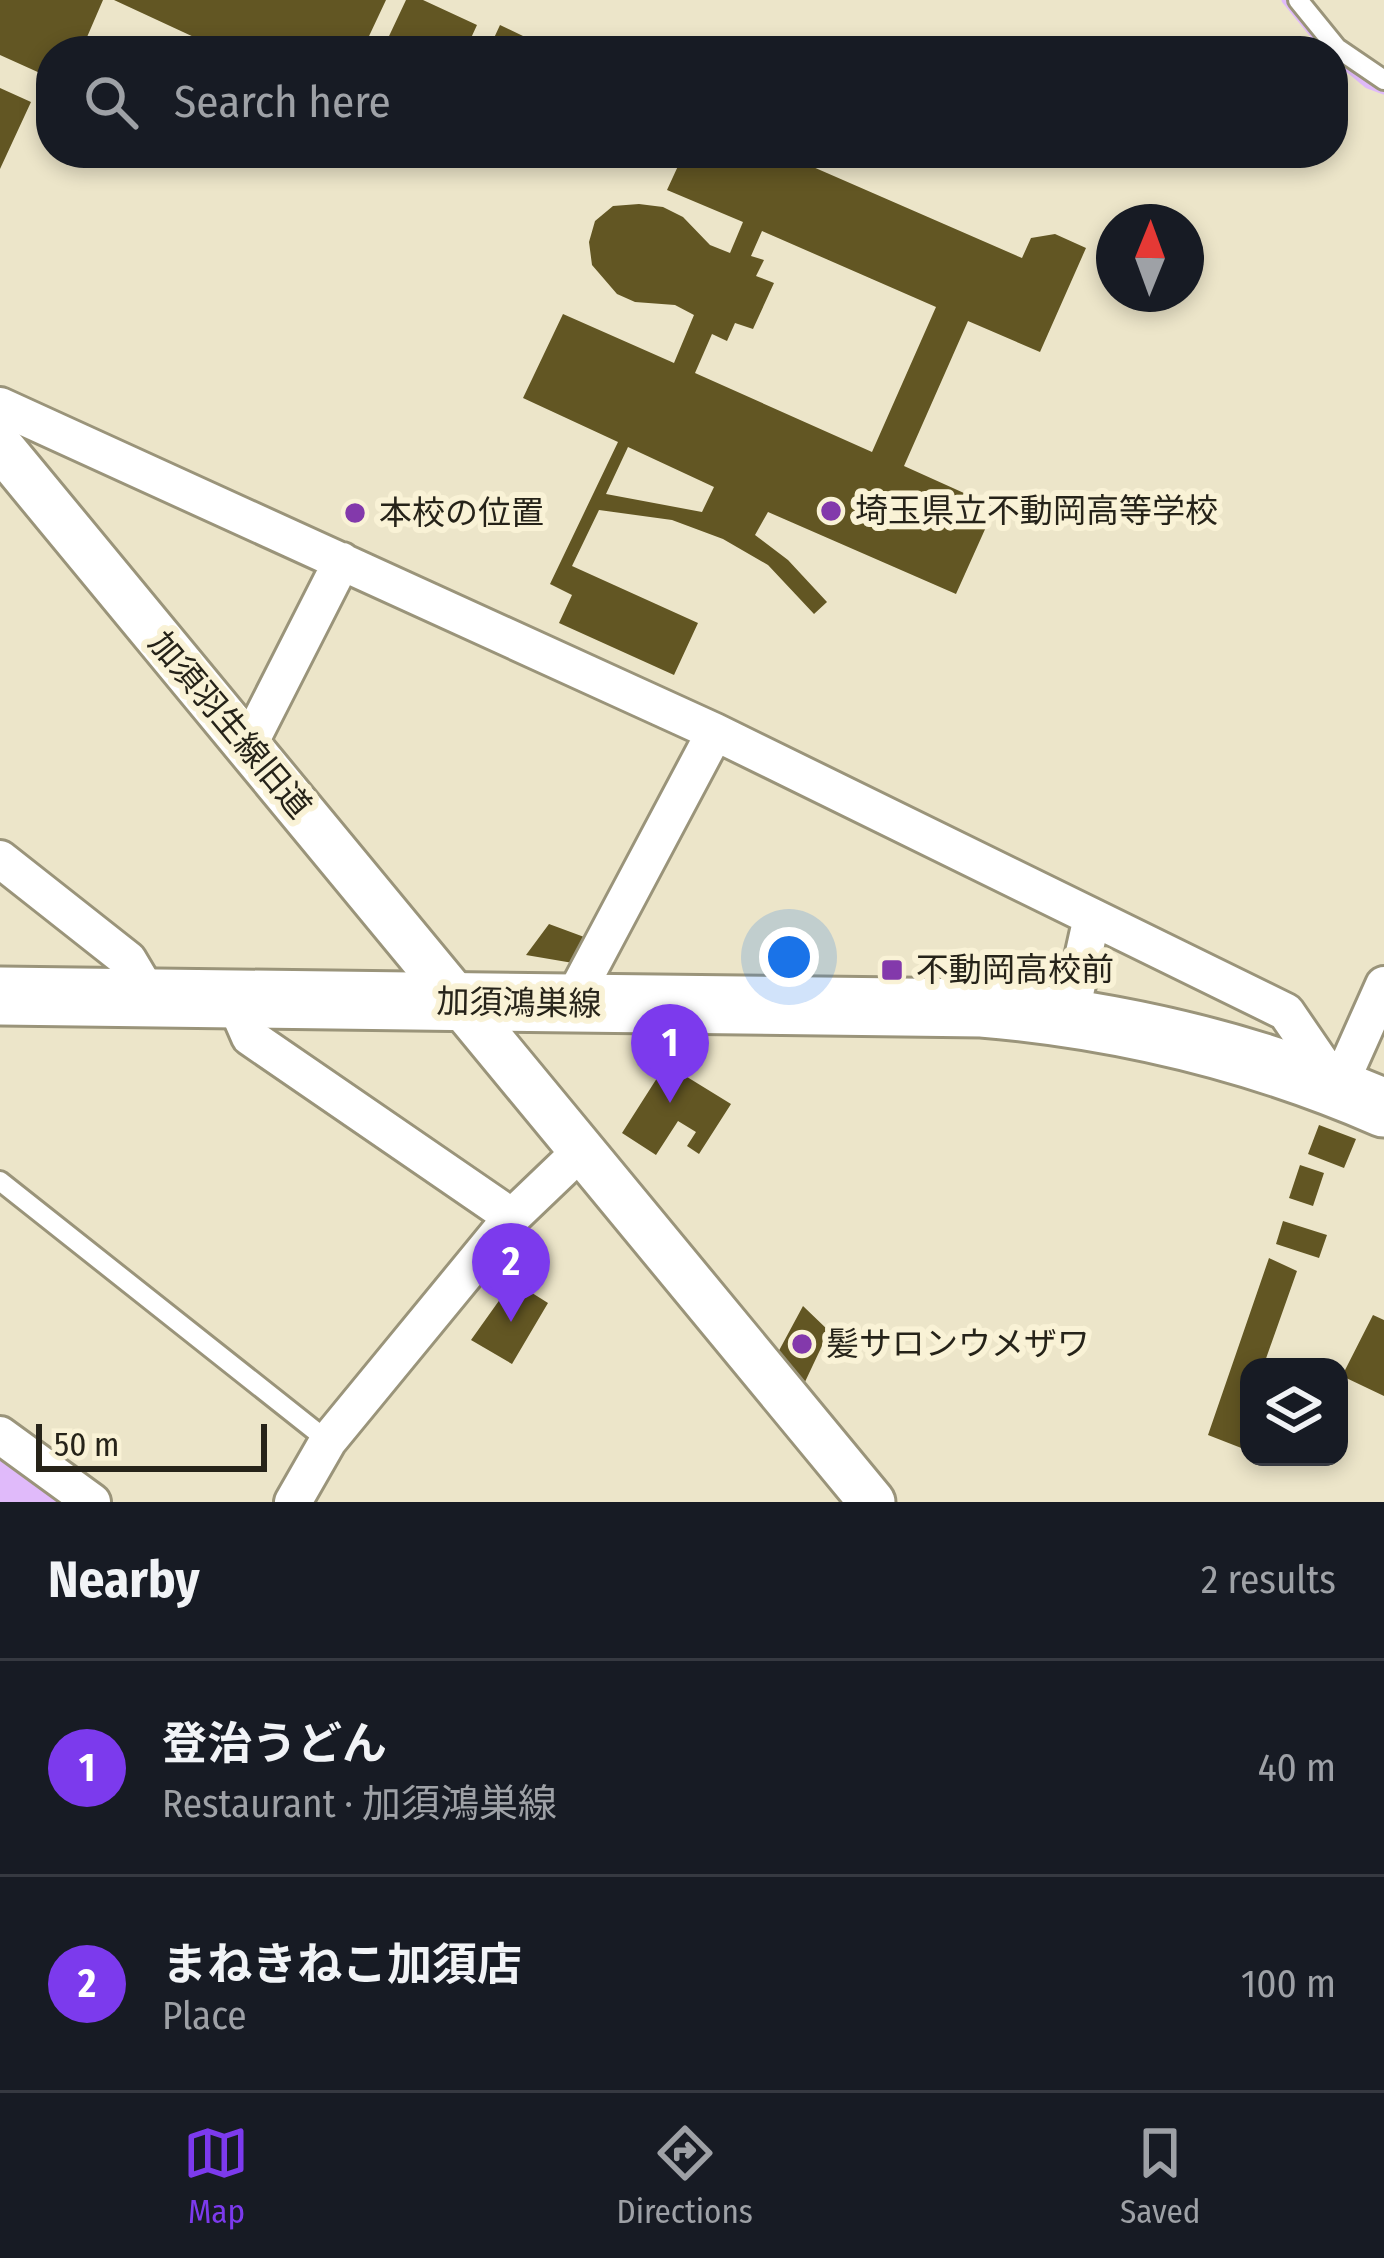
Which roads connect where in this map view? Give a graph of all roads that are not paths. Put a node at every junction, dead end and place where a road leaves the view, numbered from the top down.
1 (1298, 0) edge
2 (1327, 36) edge
3 (1348, 55) edge
4 (1384, 80) edge
5 (0, 406) edge
6 (0, 446) edge
7 (343, 561) junction
8 (715, 732) junction
9 (248, 746) junction
10 (0, 860) edge
11 (1092, 917) junction
12 (1384, 985) edge
13 (0, 996) edge
14 (150, 997) junction
15 (233, 998) junction
16 (461, 1003) junction
17 (571, 1004) junction
18 (1070, 1016) junction
19 (1361, 1098) edge
20 (581, 1151) junction
21 (0, 1181) edge
22 (512, 1217) junction
23 (0, 1435) edge
24 (328, 1441) junction
25 (92, 1502) edge
26 (293, 1502) edge
27 (872, 1502) edge

1 - 2 lane
3 - 4 lane
5 - 7 street
6 - 9 street, 加須羽生線旧道
7 - 8 street
7 - 9 street
8 - 11 street
8 - 17 street
9 - 16 street, 加須羽生線旧道
10 - 14 street
11 - 18 street
11 - 19 street
12 - 19 street
13 - 14 main road, 加須鴻巣線
14 - 15 main road, 加須鴻巣線
15 - 16 main road, 加須鴻巣線
15 - 22 street
16 - 17 main road, 加須鴻巣線
16 - 20 street, 加須羽生線旧道
17 - 18 main road, 加須鴻巣線
18 - 19 main road, 加須鴻巣線
20 - 22 street
20 - 27 street, 加須羽生線旧道
21 - 24 lane
22 - 24 street
23 - 25 street
24 - 26 street

